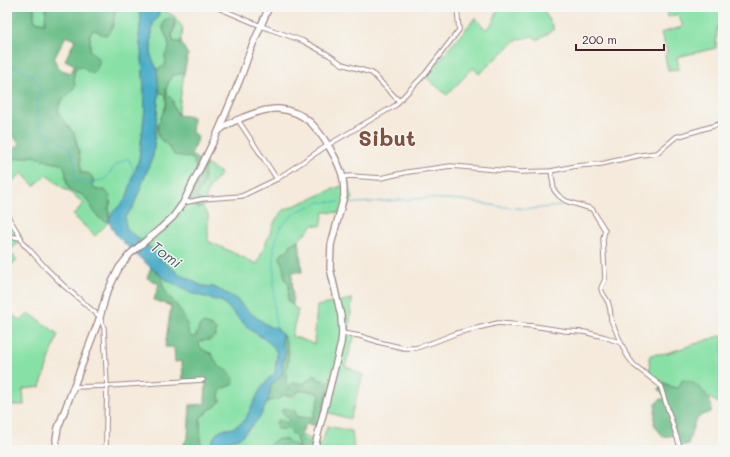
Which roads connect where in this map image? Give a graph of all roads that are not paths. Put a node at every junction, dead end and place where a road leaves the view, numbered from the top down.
1 (216, 7) edge
2 (269, 7) edge
3 (457, 7) edge
4 (261, 26) junction
5 (399, 101) junction
6 (238, 120) junction
7 (723, 123) edge
8 (218, 132) junction
9 (328, 145) junction
10 (551, 171) junction
11 (342, 177) junction
12 (277, 179) junction
13 (183, 203) junction
14 (7, 215) edge
15 (7, 236) edge
16 (21, 238) junction
17 (100, 317) junction
18 (342, 333) junction
19 (621, 343) junction
20 (203, 380) dead end
21 (108, 386) junction
22 (74, 387) junction
23 (57, 450) edge
24 (106, 450) edge
25 (314, 450) edge
26 (681, 450) edge

1 - 4 street
2 - 4 main road
3 - 5 street
4 - 5 street
4 - 8 main road
5 - 9 street
6 - 8 main road
6 - 9 main road
6 - 12 street
7 - 10 street
8 - 13 main road
9 - 11 main road
9 - 12 street
10 - 11 street
10 - 19 street
11 - 18 main road
12 - 13 street
13 - 17 main road
14 - 16 street
15 - 16 street
16 - 17 street
17 - 21 street
17 - 22 main road
18 - 19 street
18 - 25 main road
19 - 26 street
20 - 21 street
21 - 22 street
21 - 24 street
22 - 23 main road

